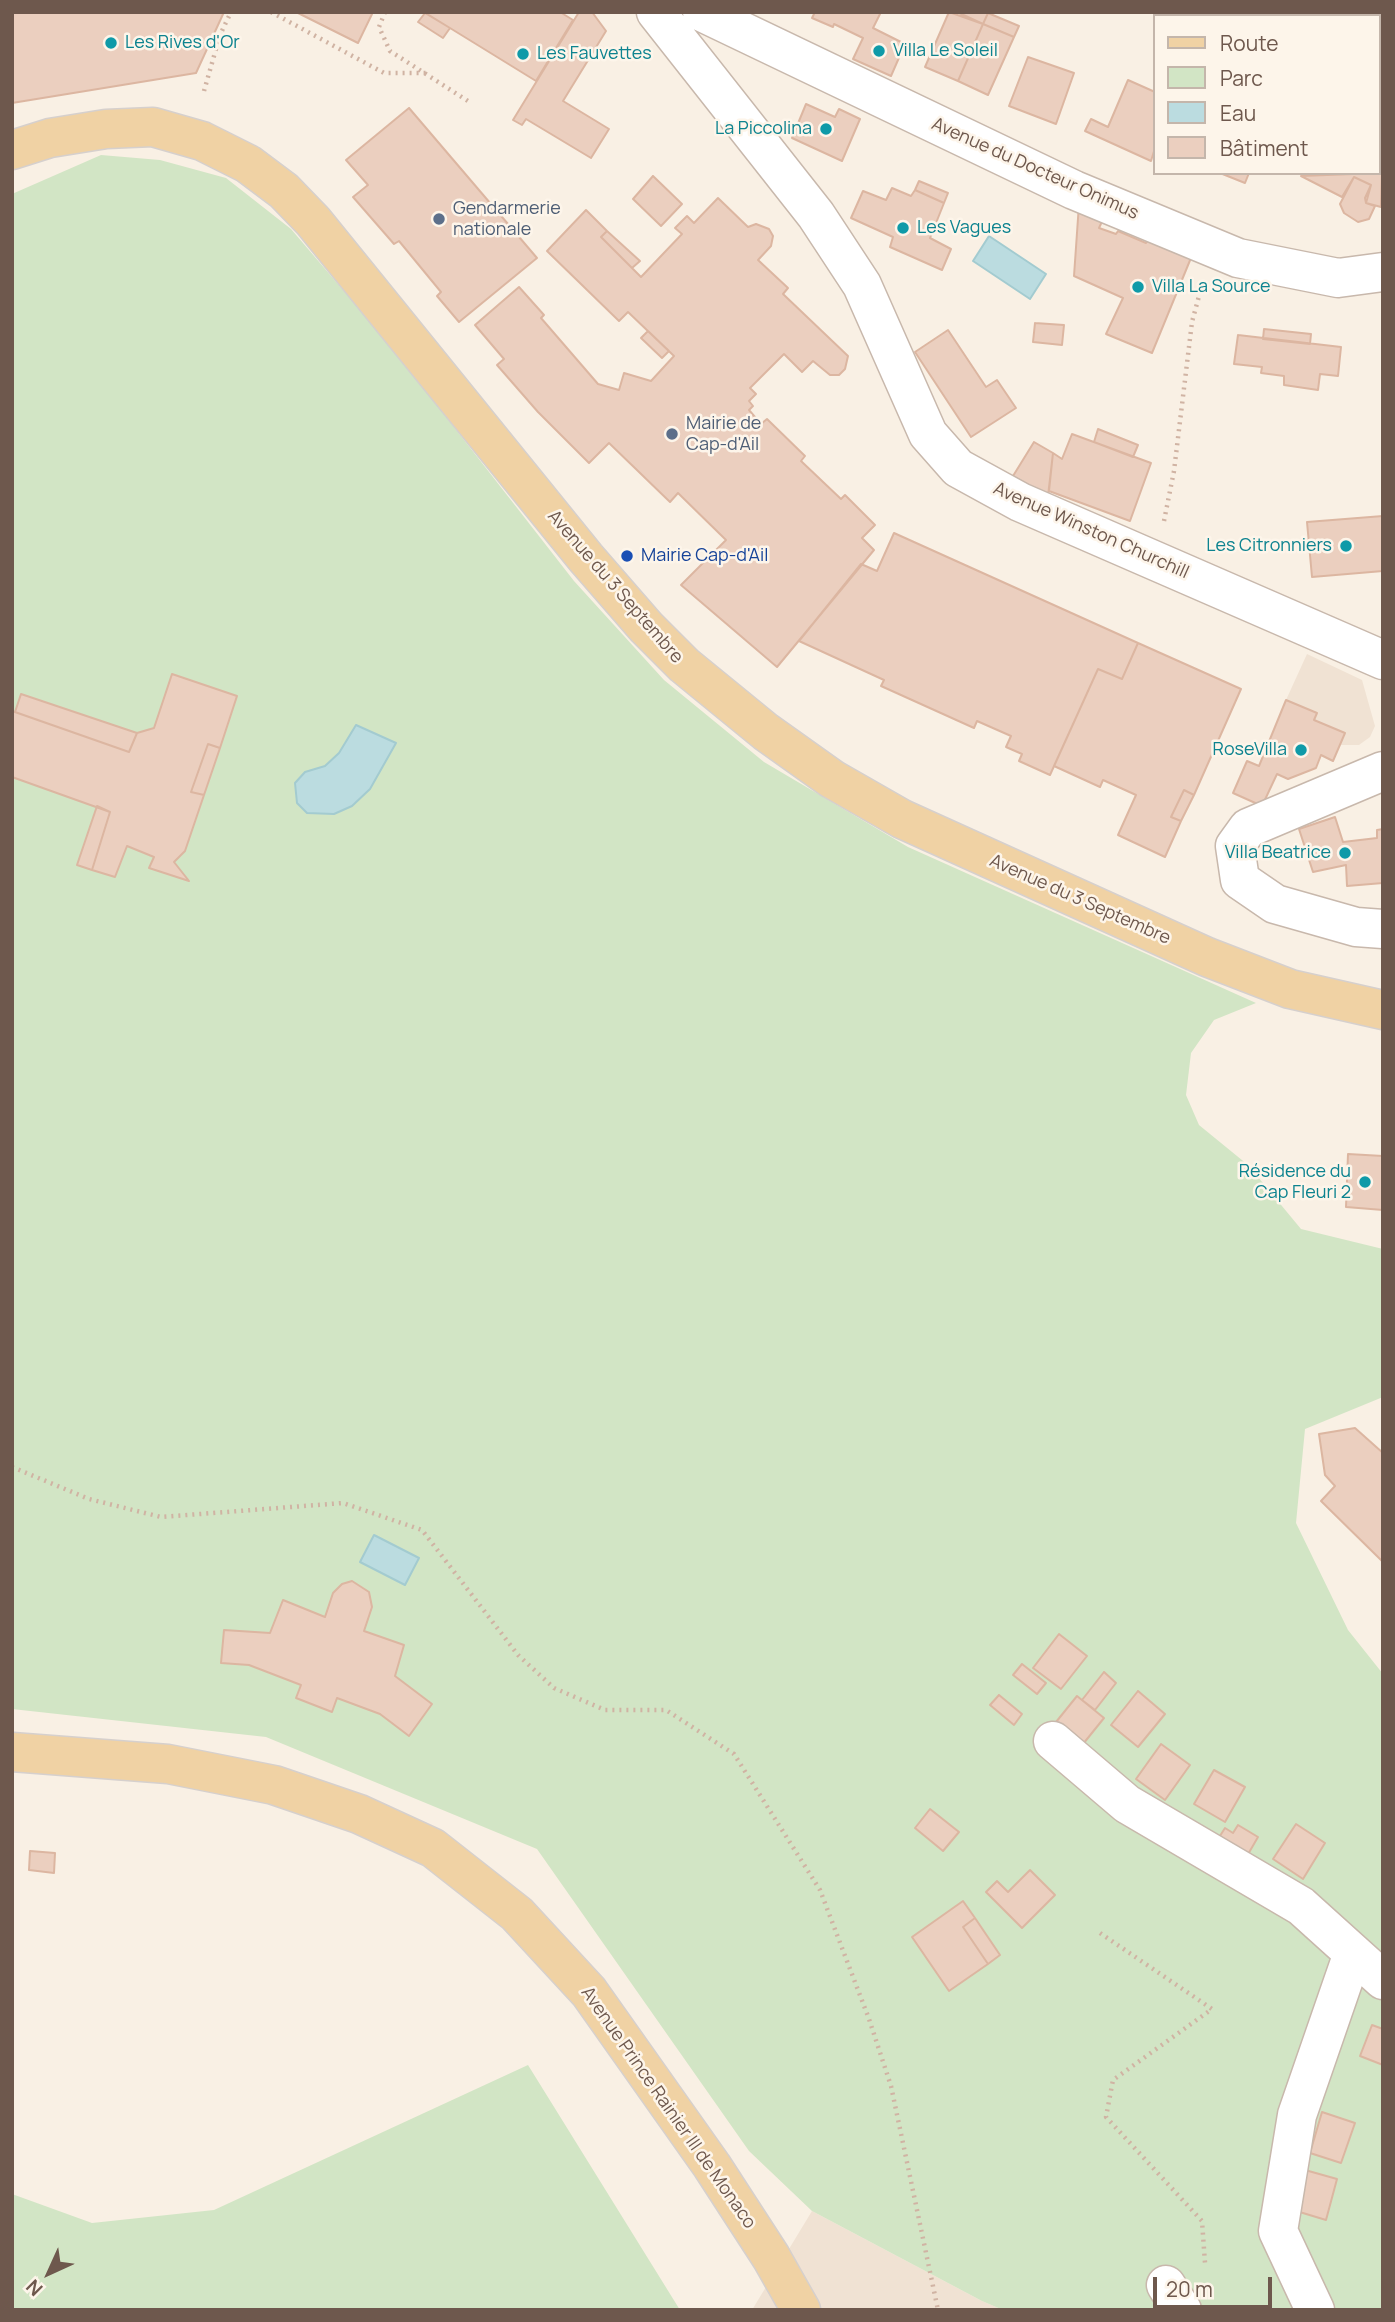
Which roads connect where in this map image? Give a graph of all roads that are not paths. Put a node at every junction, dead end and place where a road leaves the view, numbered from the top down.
1 (656, 12) edge
2 (702, 12) edge
3 (12, 150) edge
4 (1383, 272) edge
5 (1383, 660) edge
6 (1383, 771) edge
7 (1383, 929) edge
8 (1383, 1010) edge
9 (1053, 1741) dead end
10 (12, 1752) edge
11 (1353, 1953) junction
12 (1383, 1980) edge
13 (801, 2310) edge
14 (1315, 2310) edge

1 - 5 street, Avenue Winston Churchill
2 - 4 street, Avenue du Docteur Onimus
3 - 8 main road, Avenue du 3 Septembre
6 - 7 street
9 - 11 street
10 - 13 main road, Avenue Prince Rainier III de Monaco
11 - 12 street
11 - 14 street

